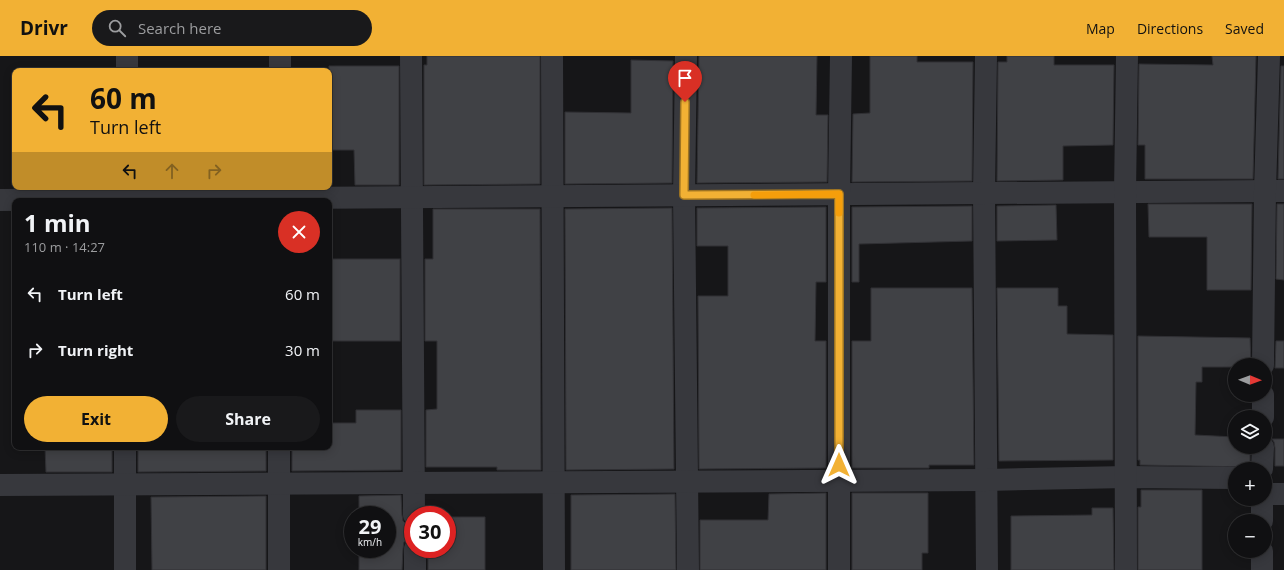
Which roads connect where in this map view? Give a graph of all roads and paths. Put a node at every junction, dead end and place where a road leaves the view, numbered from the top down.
1 (127, 56) edge
2 (280, 56) edge
3 (411, 56) edge
4 (552, 56) edge
5 (686, 56) edge
6 (841, 56) edge
7 (986, 56) edge
8 (1127, 56) edge
9 (1269, 56) edge
10 (127, 68) edge
11 (280, 68) edge
12 (1275, 191) edge
13 (1125, 192) junction
14 (984, 193) junction
15 (839, 194) junction
16 (278, 195) edge
17 (684, 195) junction
18 (125, 196) edge
19 (553, 196) junction
20 (413, 197) junction
21 (62, 198) edge
22 (0, 200) edge
23 (12, 200) edge
24 (1263, 358) edge
25 (125, 450) edge
26 (279, 450) edge
27 (1126, 477) junction
28 (1228, 478) edge
29 (986, 480) junction
30 (687, 481) junction
31 (839, 481) junction
32 (554, 482) junction
33 (414, 483) junction
34 (279, 484) junction
35 (0, 485) edge
36 (125, 485) junction
37 (1272, 494) edge
38 (1284, 494) edge
39 (414, 506) edge
40 (415, 558) edge
41 (1262, 558) edge
42 (125, 570) edge
43 (279, 570) edge
44 (415, 570) edge
45 (554, 570) edge
46 (688, 570) edge
47 (840, 570) edge
48 (987, 570) edge
49 (1126, 570) edge
50 (1262, 570) edge

1 - 10 street
2 - 11 street
3 - 20 street
4 - 19 street
5 - 17 street
6 - 15 street
7 - 14 street
8 - 13 street
9 - 12 street
12 - 13 street
12 - 24 street
13 - 14 street
13 - 27 street
14 - 15 street
14 - 29 street
15 - 17 street
15 - 31 street
16 - 18 street
16 - 20 street
17 - 19 street
17 - 30 street
18 - 21 street
19 - 20 street
19 - 32 street
20 - 33 street
22 - 23 street
25 - 36 street
26 - 34 street
27 - 28 street
27 - 29 street
27 - 49 street
29 - 31 street
29 - 48 street
30 - 31 street
30 - 32 street
30 - 46 street
31 - 47 street
32 - 33 street
32 - 45 street
33 - 34 street
33 - 39 street
34 - 36 street
34 - 43 street
35 - 36 street
36 - 42 street
37 - 38 street
40 - 44 street
41 - 50 street

